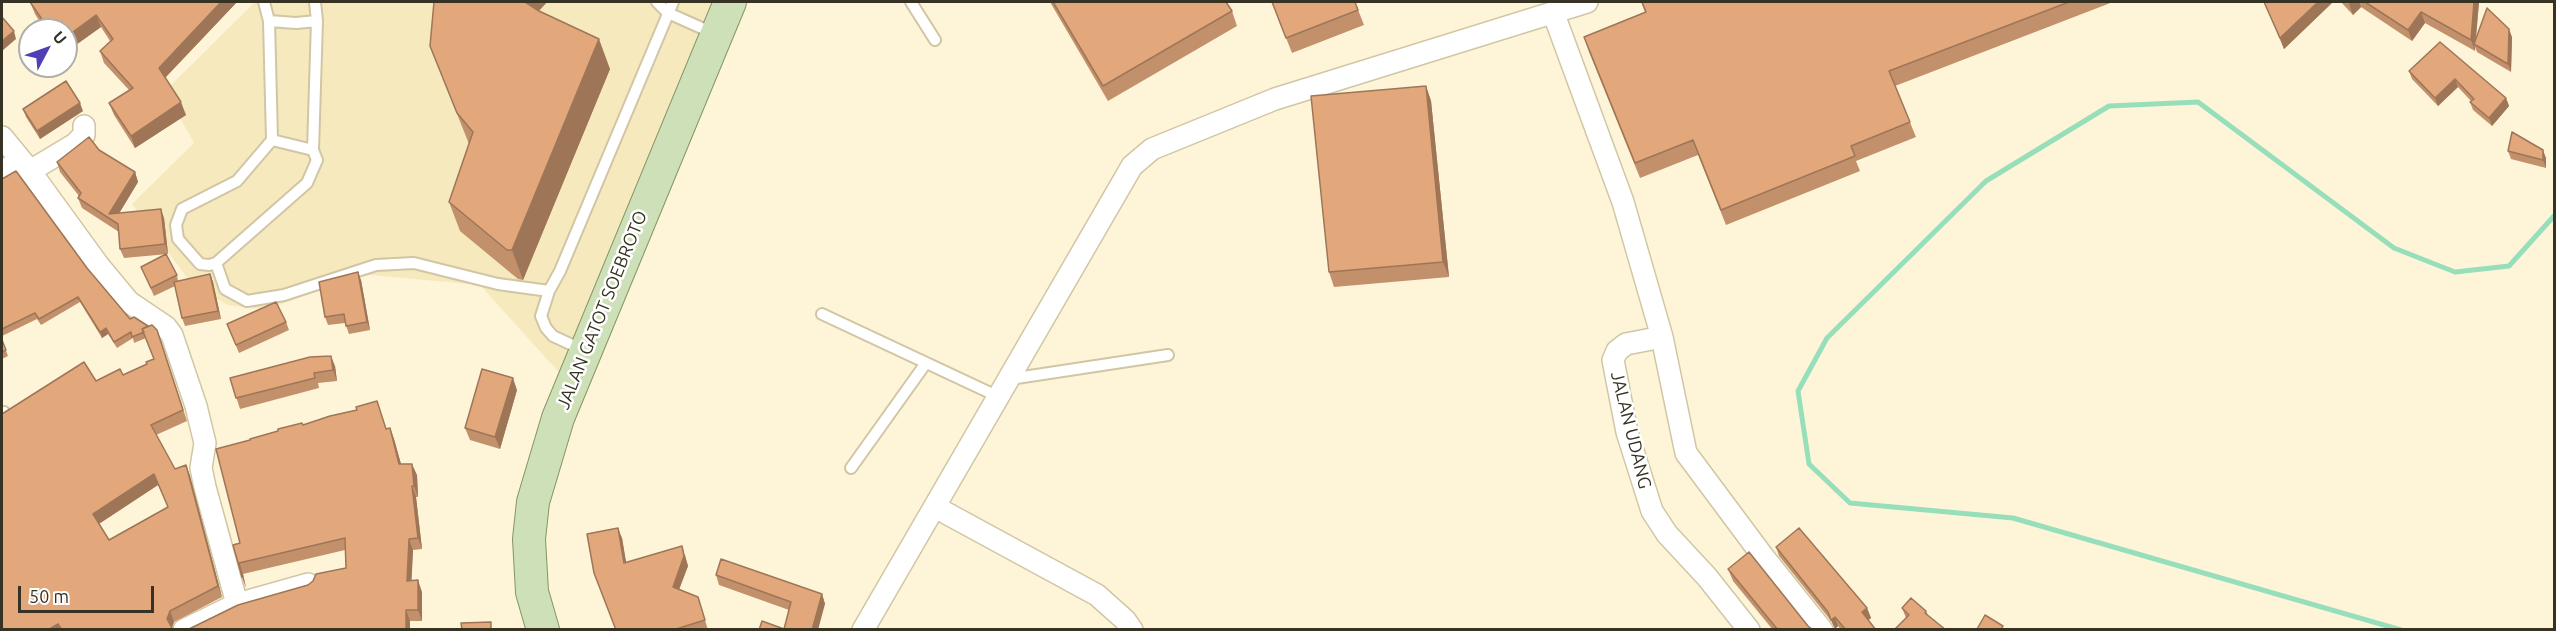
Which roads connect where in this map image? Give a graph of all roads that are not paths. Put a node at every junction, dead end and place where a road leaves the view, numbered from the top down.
1 (264, 2) edge
2 (315, 2) edge
3 (657, 2) edge
4 (673, 2) edge
5 (730, 2) edge
6 (911, 2) edge
7 (1587, 2) edge
8 (1553, 12) junction
9 (668, 13) junction
10 (269, 21) junction
11 (317, 21) junction
12 (716, 34) junction
13 (935, 40) dead end
14 (84, 126) dead end
15 (2, 137) edge
16 (272, 140) junction
17 (313, 150) junction
18 (25, 166) junction
19 (2, 172) edge
20 (216, 263) junction
21 (549, 291) junction
22 (822, 314) dead end
23 (1662, 338) junction
24 (585, 351) junction
25 (1168, 355) dead end
26 (926, 363) junction
27 (1004, 388) junction
28 (851, 468) dead end
29 (935, 507) junction
30 (308, 584) edge
31 (237, 604) junction
32 (221, 621) edge
33 (184, 630) edge
34 (543, 630) edge
35 (863, 630) edge
36 (1132, 630) edge
37 (1749, 630) edge
38 (1822, 630) edge

1 - 10 lane
2 - 11 lane
3 - 9 lane
4 - 9 lane
5 - 12 main road, JALAN GATOT SOEBROTO
6 - 13 lane
7 - 8 street
8 - 23 street
8 - 27 street
9 - 12 lane
9 - 21 lane
10 - 11 lane
10 - 16 lane
11 - 17 lane
12 - 24 main road, JALAN GATOT SOEBROTO
14 - 18 street
15 - 18 street
16 - 17 lane
16 - 20 lane
17 - 20 lane
18 - 19 street
18 - 31 street
20 - 21 lane
21 - 24 lane
22 - 26 lane
23 - 37 street, JALAN UDANG
23 - 38 street
24 - 34 main road, JALAN GATOT SOEBROTO
25 - 27 lane
26 - 27 lane
26 - 28 lane
27 - 29 street
29 - 35 street
29 - 36 street
30 - 31 street
31 - 32 street
32 - 33 street

